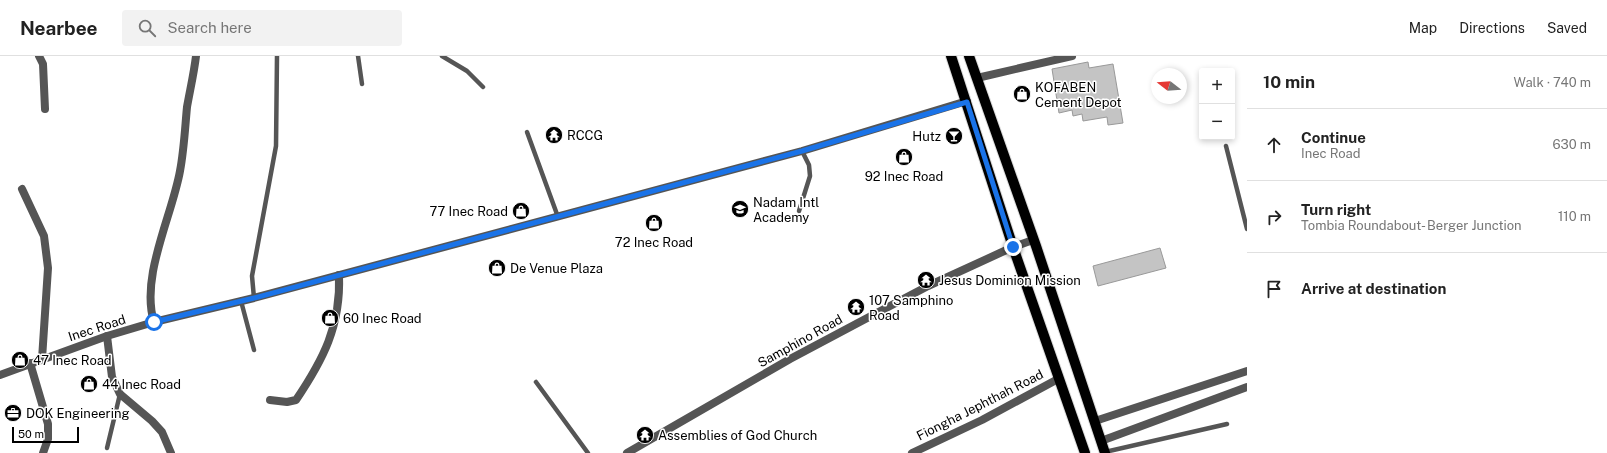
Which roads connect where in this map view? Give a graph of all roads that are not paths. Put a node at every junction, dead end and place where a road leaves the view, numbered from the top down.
1 (39, 56) edge
2 (196, 56) edge
3 (277, 56) edge
4 (358, 56) edge
5 (442, 56) edge
6 (951, 56) edge
7 (969, 56) edge
8 (1072, 56) edge
9 (977, 78) junction
10 (362, 84) dead end
11 (483, 88) dead end
12 (967, 102) junction
13 (45, 109) dead end
14 (527, 132) dead end
15 (1226, 146) dead end
16 (802, 151) junction
17 (22, 189) dead end
18 (799, 211) dead end
19 (558, 217) junction
20 (1247, 229) edge
21 (1033, 240) junction
22 (1013, 247) junction
23 (338, 275) junction
24 (254, 298) junction
25 (241, 301) junction
26 (154, 322) junction
27 (107, 336) junction
28 (254, 350) dead end
29 (42, 359) junction
30 (30, 363) junction
31 (1247, 371) edge
32 (0, 375) edge
33 (1058, 379) junction
34 (536, 382) dead end
35 (1247, 387) edge
36 (120, 394) junction
37 (270, 400) dead end
38 (1095, 422) junction
39 (1228, 424) dead end
40 (1101, 441) junction
41 (107, 448) dead end
42 (1105, 452) edge
43 (43, 453) edge
44 (171, 453) edge
45 (588, 453) edge
46 (627, 453) edge
47 (912, 453) edge
48 (1085, 453) edge

1 - 13 street
2 - 26 street
3 - 24 lane
4 - 10 lane
5 - 11 lane
6 - 12 main road
7 - 9 main road
8 - 9 street
9 - 21 main road
12 - 16 street, Inec Road
12 - 22 main road
14 - 19 lane
15 - 20 lane
16 - 18 lane
16 - 19 street, Inec Road
17 - 29 street
19 - 23 street, Inec Road
21 - 22 street, Samphino Road
21 - 38 main road
22 - 33 main road
22 - 46 street, Samphino Road
23 - 24 street, Inec Road
23 - 37 street
24 - 25 street, Inec Road
25 - 26 street, Inec Road
25 - 28 lane
26 - 27 street, Inec Road
27 - 29 street, Inec Road
27 - 36 street
29 - 30 street, Inec Road
30 - 32 street, Inec Road
30 - 43 street
31 - 38 street
33 - 47 street, Fiongha Jephthah Road
33 - 48 main road
34 - 45 lane
35 - 40 street
36 - 41 lane
36 - 44 street
38 - 40 main road
39 - 42 lane
40 - 42 main road

